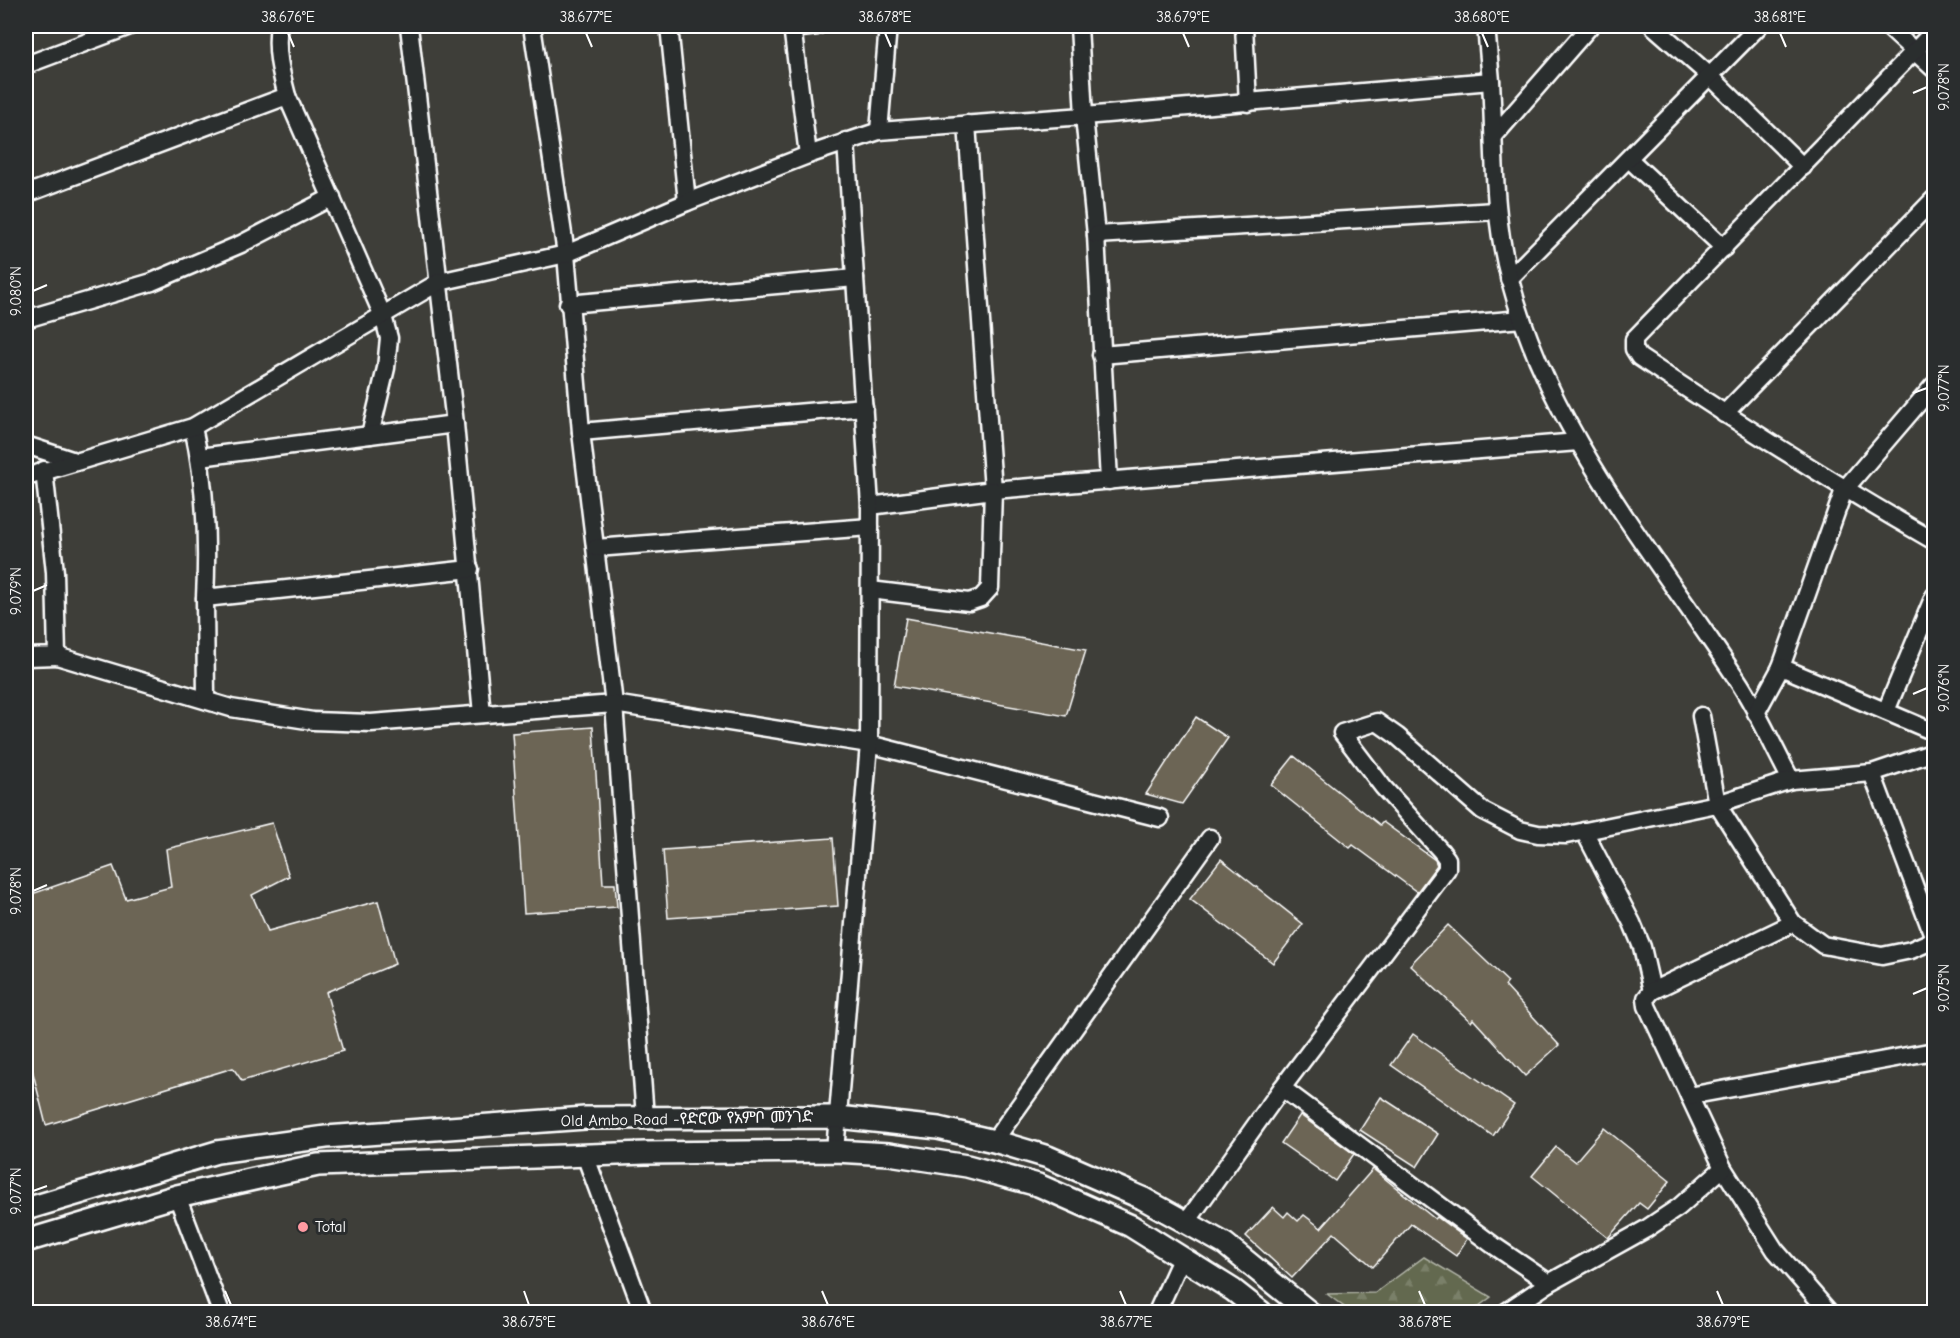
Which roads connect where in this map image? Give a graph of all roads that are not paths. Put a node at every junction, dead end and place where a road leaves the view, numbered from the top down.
1 (130, 26) edge
2 (279, 26) edge
3 (408, 26) edge
4 (532, 26) edge
5 (669, 26) edge
6 (817, 26) edge
7 (888, 26) edge
8 (1079, 26) edge
9 (1244, 26) edge
10 (1486, 26) edge
11 (1590, 26) edge
12 (1653, 26) edge
13 (1760, 26) edge
14 (1887, 26) edge
15 (793, 27) edge
16 (1935, 31) edge
17 (1915, 51) junction
18 (26, 65) edge
19 (1935, 69) edge
20 (1710, 76) junction
21 (1491, 81) junction
22 (287, 96) junction
23 (1248, 103) junction
24 (1084, 117) junction
25 (967, 124) junction
26 (879, 131) junction
27 (1495, 135) junction
28 (846, 141) junction
29 (808, 155) junction
30 (1629, 159) junction
31 (1803, 167) junction
32 (26, 194) edge
33 (333, 197) junction
34 (1935, 199) edge
35 (687, 202) junction
36 (1496, 211) junction
37 (1096, 235) junction
38 (1724, 248) junction
39 (566, 254) junction
40 (855, 278) junction
41 (1509, 279) junction
42 (439, 282) junction
43 (568, 304) junction
44 (383, 315) junction
45 (26, 319) edge
46 (1522, 319) junction
47 (1101, 355) junction
48 (1935, 385) edge
49 (864, 407) junction
50 (1724, 414) junction
51 (455, 424) junction
52 (193, 427) junction
53 (581, 432) junction
54 (370, 435) junction
55 (1578, 442) junction
56 (26, 445) edge
57 (200, 457) junction
58 (75, 462) junction
59 (44, 470) junction
60 (26, 477) edge
61 (1109, 481) junction
62 (993, 490) junction
63 (1844, 490) junction
64 (870, 506) junction
65 (870, 527) junction
66 (1935, 541) edge
67 (596, 548) junction
68 (470, 569) junction
69 (870, 590) junction
70 (1935, 596) edge
71 (205, 598) junction
72 (57, 656) junction
73 (26, 657) edge
74 (1781, 667) junction
75 (206, 699) junction
76 (614, 704) junction
77 (1886, 711) junction
78 (1756, 713) junction
79 (482, 714) junction
80 (1701, 716) dead end
81 (1935, 732) edge
82 (869, 744) junction
83 (1935, 752) edge
84 (1872, 773) junction
85 (1791, 780) junction
86 (1717, 804) junction
87 (1160, 818) dead end
88 (1584, 831) junction
89 (1210, 838) dead end
90 (1793, 923) junction
91 (1935, 939) edge
92 (1652, 990) junction
93 (1935, 1051) edge
94 (1282, 1088) junction
95 (1689, 1096) junction
96 (645, 1117) junction
97 (838, 1117) junction
98 (994, 1141) junction
99 (835, 1151) junction
100 (585, 1155) junction
101 (1723, 1168) junction
102 (177, 1196) junction
103 (26, 1209) edge
104 (1186, 1223) junction
105 (26, 1241) edge
106 (1182, 1257) junction
107 (1549, 1283) junction
108 (221, 1312) edge
109 (643, 1312) edge
110 (1157, 1312) edge
111 (1261, 1312) edge
112 (1309, 1312) edge
113 (1509, 1312) edge
114 (1829, 1312) edge

1 - 18 street
2 - 22 street
3 - 42 street
4 - 39 street
5 - 35 street
6 - 15 street
7 - 26 street
8 - 24 street
9 - 23 street
10 - 21 street
11 - 27 street
12 - 20 street
13 - 20 street
14 - 17 street
15 - 29 street
16 - 17 street
17 - 19 street
17 - 31 street
20 - 30 street
20 - 31 street
21 - 23 street
21 - 27 street
22 - 32 street
22 - 33 street
23 - 24 street
24 - 25 street
24 - 37 street
25 - 26 street
25 - 62 street
26 - 28 street
27 - 36 street
28 - 29 street
28 - 40 street
29 - 35 street
30 - 38 street
30 - 41 street
31 - 38 street
33 - 44 street
33 - 45 street
34 - 50 street
35 - 39 street
36 - 37 street
36 - 41 street
37 - 47 street
38 - 50 street
39 - 42 street
39 - 43 street
40 - 43 street
40 - 49 street
41 - 46 street
42 - 44 street
42 - 51 street
43 - 53 street
44 - 52 street
44 - 54 street
46 - 47 street
46 - 55 street
47 - 61 street
48 - 63 street
49 - 53 street
49 - 64 street
50 - 63 street
51 - 54 street
51 - 68 street
52 - 57 street
52 - 58 street
53 - 67 street
54 - 57 street
55 - 61 street
55 - 78 street
56 - 58 street
57 - 71 street
58 - 59 street
59 - 60 street
59 - 72 street
61 - 62 street
62 - 64 street
62 - 69 street
63 - 66 street
63 - 74 street
64 - 65 street
65 - 67 street
65 - 69 street
67 - 76 street
68 - 71 street
68 - 79 street
69 - 82 street
70 - 77 street
71 - 75 street
72 - 73 street
72 - 75 street
74 - 77 street
74 - 78 street
75 - 79 street
76 - 79 street
76 - 82 street
76 - 96 street
77 - 81 street
78 - 85 street
80 - 86 street
82 - 87 street
82 - 97 street
83 - 84 street
84 - 85 street
84 - 91 street
85 - 86 street
86 - 88 street
86 - 90 street
88 - 92 street
88 - 94 street
89 - 98 street
90 - 91 street
90 - 92 street
92 - 95 street
93 - 95 street
94 - 104 street
94 - 107 street
95 - 101 street
96 - 97 main road, Old Ambo Road -የድሮው የአምቦ መንገድ
96 - 103 main road, Old Ambo Road -የድሮው የአምቦ መንገድ
97 - 98 main road, Old Ambo Road -የድሮው የአምቦ መንገድ
97 - 99 street
98 - 104 main road, Old Ambo Road -የድሮው የአምቦ መንገድ
99 - 100 main road, Old Ambo Road -የድሮው የአምቦ መንገድ
99 - 106 main road, Old Ambo Road -የድሮው የአምቦ መንገድ
100 - 102 main road, Old Ambo Road -የድሮው የአምቦ መንገድ
100 - 109 street
101 - 107 street
101 - 114 street
102 - 105 main road, Old Ambo Road -የድሮው የአምቦ መንገድ
102 - 108 street
104 - 112 main road, Old Ambo Road -የድሮው የአምቦ መንገድ
106 - 110 street
106 - 111 main road, Old Ambo Road -የድሮው የአምቦ መንገድ
107 - 113 street

